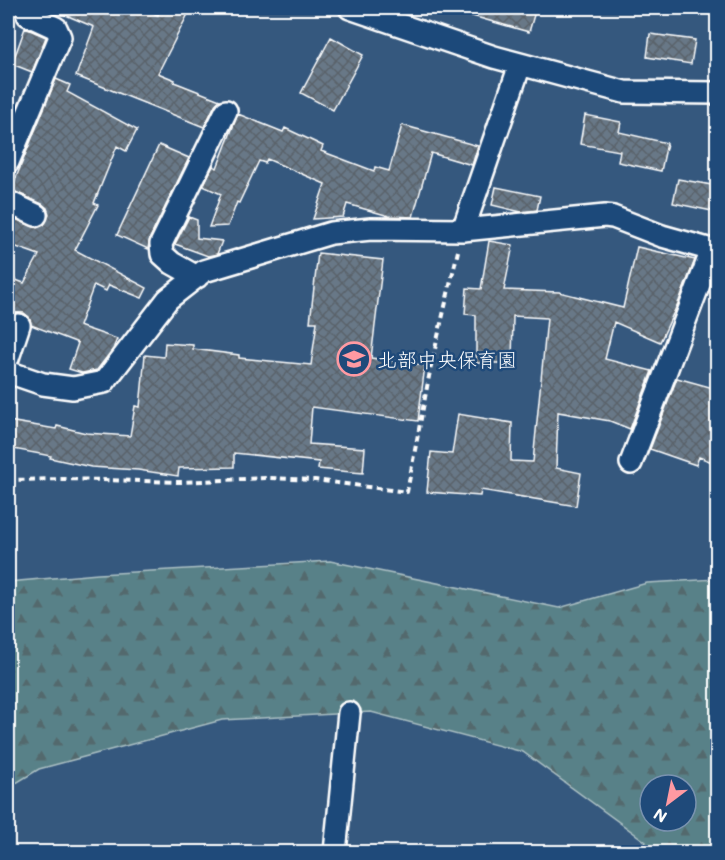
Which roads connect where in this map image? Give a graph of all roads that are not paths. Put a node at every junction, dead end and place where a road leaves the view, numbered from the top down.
1 (25, 8) edge
2 (350, 8) edge
3 (520, 65) junction
4 (717, 93) edge
5 (226, 111) dead end
6 (8, 162) edge
7 (8, 202) edge
8 (36, 214) dead end
9 (463, 230) junction
10 (715, 251) edge
11 (197, 277) junction
12 (19, 325) dead end
13 (8, 358) edge
14 (8, 372) edge
15 (632, 463) dead end
16 (349, 713) dead end
17 (335, 852) edge

1 - 6 street
2 - 3 street
3 - 4 street
3 - 9 street
5 - 11 street
7 - 8 street
9 - 10 street
9 - 11 street
10 - 15 street
11 - 14 street
12 - 13 street
16 - 17 street

